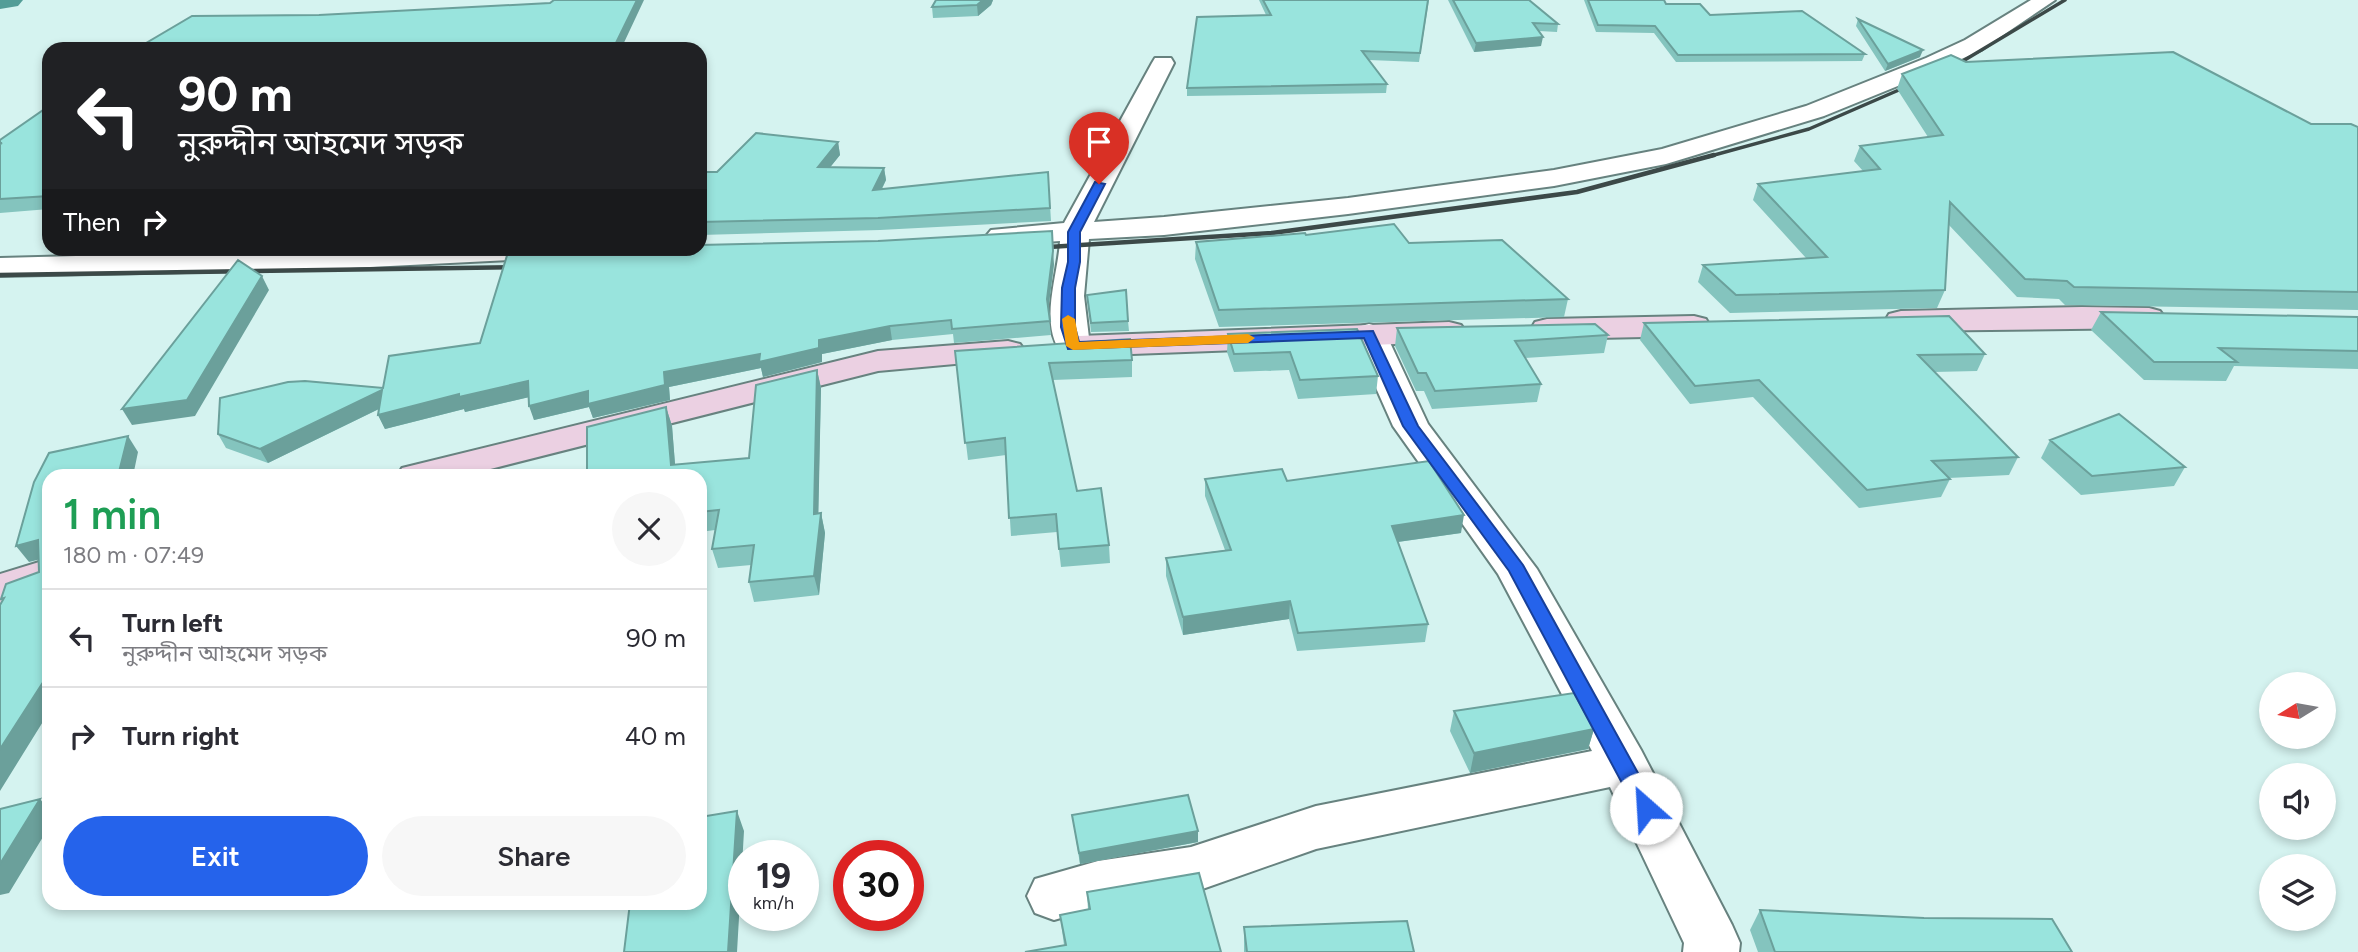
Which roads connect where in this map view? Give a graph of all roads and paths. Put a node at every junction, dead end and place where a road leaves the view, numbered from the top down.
1 (2045, 0) edge
2 (1163, 63) dead end
3 (1074, 232) junction
4 (976, 237) edge
5 (411, 256) edge
6 (0, 267) edge
7 (2179, 319) edge
8 (1877, 322) edge
9 (1726, 325) edge
10 (1520, 330) edge
11 (1478, 331) edge
12 (1368, 334) junction
13 (1073, 346) junction
14 (444, 469) edge
15 (42, 575) edge
16 (0, 589) edge
17 (1624, 764) junction
18 (1054, 896) dead end
19 (1711, 952) edge

1 - 3 street
2 - 3 street
3 - 4 street
3 - 13 street
5 - 6 street
7 - 8 main road
9 - 10 main road
11 - 12 main road
12 - 13 main road
12 - 17 street
13 - 14 main road
15 - 16 main road
17 - 18 street
17 - 19 street

